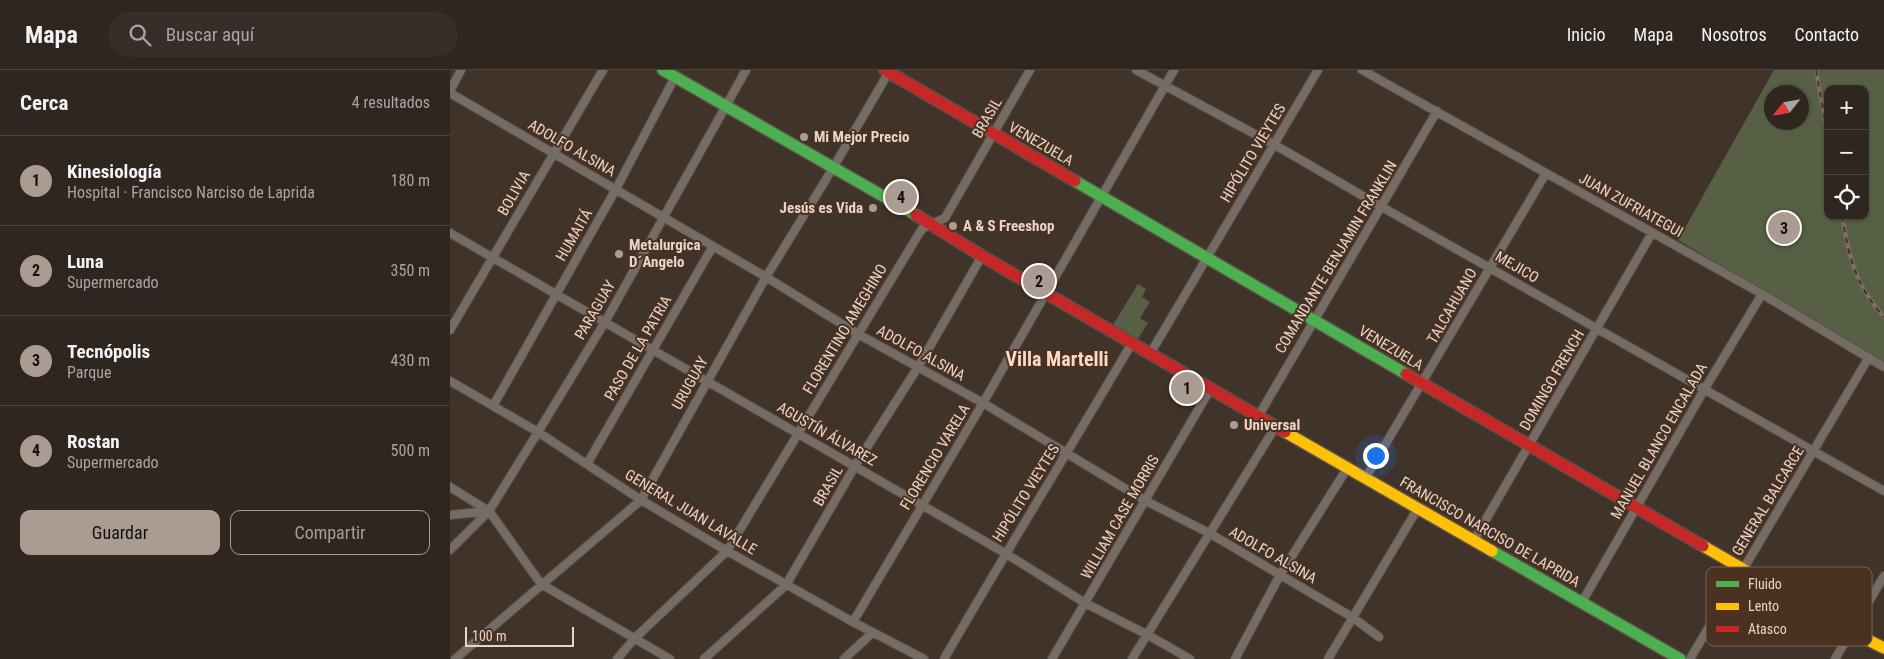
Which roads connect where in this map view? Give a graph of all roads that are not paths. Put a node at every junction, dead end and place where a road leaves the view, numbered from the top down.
1 (461, 70) edge
2 (603, 70) edge
3 (663, 70) edge
4 (746, 70) edge
5 (1030, 70) edge
6 (1136, 70) edge
7 (1174, 70) edge
8 (1318, 70) edge
9 (1362, 70) edge
10 (888, 71) edge
11 (675, 77) junction
12 (1164, 86) junction
13 (450, 92) edge
14 (726, 106) junction
15 (1437, 111) junction
16 (993, 134) junction
17 (1275, 145) junction
18 (554, 153) junction
19 (833, 168) junction
20 (1546, 173) junction
21 (616, 189) junction
22 (1102, 195) junction
23 (1382, 207) junction
24 (663, 217) junction
25 (931, 224) junction
26 (450, 233) edge
27 (1652, 233) junction
28 (714, 246) junction
29 (982, 256) junction
30 (1207, 257) junction
31 (493, 258) junction
32 (1490, 267) junction
33 (766, 277) junction
34 (1046, 293) junction
35 (556, 294) junction
36 (1762, 294) junction
37 (1315, 320) junction
38 (605, 322) junction
39 (1596, 329) junction
40 (450, 330) edge
41 (858, 334) junction
42 (1132, 343) junction
43 (652, 350) junction
44 (1150, 354) junction
45 (1868, 357) junction
46 (918, 367) junction
47 (1884, 367) edge
48 (450, 381) edge
49 (707, 381) junction
50 (1422, 384) junction
51 (1211, 388) junction
52 (1704, 390) junction
53 (983, 402) junction
54 (493, 406) junction
55 (1258, 415) junction
56 (1276, 426) junction
57 (538, 432) junction
58 (798, 435) junction
59 (1530, 445) junction
60 (1814, 450) junction
61 (1067, 454) junction
62 (587, 464) junction
63 (855, 466) junction
64 (1348, 468) junction
65 (1366, 478) junction
66 (450, 487) edge
67 (1884, 491) edge
68 (641, 500) junction
69 (1146, 501) junction
70 (922, 505) junction
71 (1418, 508) junction
72 (1636, 508) junction
73 (489, 511) junction
74 (450, 515) edge
75 (1209, 534) junction
76 (1474, 540) junction
77 (450, 550) edge
78 (727, 551) junction
79 (1005, 553) junction
80 (1739, 567) edge
81 (1744, 567) edge
82 (1280, 575) junction
83 (1884, 576) edge
84 (541, 584) junction
85 (786, 585) junction
86 (1872, 597) edge
87 (1582, 602) junction
88 (1086, 603) junction
89 (1352, 616) junction
90 (853, 622) junction
91 (1706, 632) edge
92 (872, 633) junction
93 (1148, 635) junction
94 (1379, 636) dead end
95 (635, 638) junction
96 (1872, 642) edge
97 (1843, 646) edge
98 (1884, 648) edge
99 (455, 659) edge
100 (617, 659) edge
101 (670, 659) edge
102 (704, 659) edge
103 (844, 659) edge
104 (924, 659) edge
105 (944, 659) edge
106 (1052, 659) edge
107 (1132, 659) edge
108 (1190, 659) edge
109 (1235, 659) edge
110 (1328, 659) edge
111 (1680, 659) edge
112 (1690, 659) edge
113 (1835, 659) edge

1 - 13 street
2 - 18 street, BOLIVIA
3 - 11 main road, FRANCISCO NARCISO DE LAPRIDA
4 - 14 street, PARAGUAY
5 - 16 street, BRASIL
6 - 12 street, MEJICO
7 - 12 street, FLORENCIO VARELA
8 - 17 street, HIPÓLITO VIEYTES
9 - 15 street, JUAN ZUFRIATEGUI
10 - 16 main road, VENEZUELA
10 - 19 street, URUGUAY
11 - 14 main road, FRANCISCO NARCISO DE LAPRIDA
11 - 21 street, HUMAITÁ
12 - 17 street, MEJICO
12 - 22 street, FLORENCIO VARELA
13 - 18 street, ADOLFO ALSINA
14 - 19 main road, FRANCISCO NARCISO DE LAPRIDA
14 - 24 street, PARAGUAY
15 - 20 street, JUAN ZUFRIATEGUI
15 - 23 street, COMANDANTE BENJAMIN FRANKLIN
16 - 22 main road, VENEZUELA
16 - 25 street, BRASIL
17 - 23 street, MEJICO
17 - 30 street, HIPÓLITO VIEYTES
18 - 21 street, ADOLFO ALSINA
18 - 31 street, BOLIVIA
19 - 25 main road, FRANCISCO NARCISO DE LAPRIDA
19 - 33 street, URUGUAY
20 - 27 street, JUAN ZUFRIATEGUI
20 - 32 street, TALCAHUANO
21 - 24 street, ADOLFO ALSINA
21 - 35 street, HUMAITÁ
22 - 30 main road, VENEZUELA
22 - 34 street, FLORENCIO VARELA
23 - 32 street, MEJICO
23 - 37 street, COMANDANTE BENJAMIN FRANKLIN
24 - 28 street, ADOLFO ALSINA
24 - 38 street, PARAGUAY
25 - 29 main road, FRANCISCO NARCISO DE LAPRIDA
25 - 41 street, FLORENTINO AMEGHINO
26 - 31 street, AGUSTÍN ÁLVAREZ
27 - 36 street, JUAN ZUFRIATEGUI
27 - 39 street, DOMINGO FRENCH
28 - 33 street, ADOLFO ALSINA
28 - 43 street, PASO DE LA PATRIA
29 - 34 main road, FRANCISCO NARCISO DE LAPRIDA
29 - 46 street, BRASIL
30 - 37 main road, VENEZUELA
30 - 44 street, HIPÓLITO VIEYTES
31 - 35 street, AGUSTÍN ÁLVAREZ
31 - 40 street, BOLIVIA
32 - 39 street, MEJICO
32 - 50 street, TALCAHUANO
33 - 41 street, ADOLFO ALSINA
33 - 49 street, URUGUAY
34 - 42 main road, FRANCISCO NARCISO DE LAPRIDA
34 - 53 street, FLORENCIO VARELA
35 - 38 street, AGUSTÍN ÁLVAREZ
35 - 54 street, HUMAITÁ
36 - 45 street, JUAN ZUFRIATEGUI
36 - 52 street, MANUEL BLANCO ENCALADA
37 - 50 main road, VENEZUELA
37 - 55 street, COMANDANTE BENJAMIN FRANKLIN
38 - 43 street, AGUSTÍN ÁLVAREZ
38 - 57 street, PARAGUAY
39 - 52 street, MEJICO
39 - 59 street, DOMINGO FRENCH
41 - 46 street, ADOLFO ALSINA
41 - 58 street, FLORENTINO AMEGHINO
42 - 44 main road, FRANCISCO NARCISO DE LAPRIDA
42 - 61 street, HIPÓLITO VIEYTES
43 - 49 street, AGUSTÍN ÁLVAREZ
43 - 62 street, PASO DE LA PATRIA
44 - 51 main road, FRANCISCO NARCISO DE LAPRIDA
45 - 47 street, JUAN ZUFRIATEGUI
45 - 60 street, GENERAL BALCARCE
46 - 53 street, ADOLFO ALSINA
46 - 63 street, BRASIL
48 - 54 street, GENERAL JUAN LAVALLE
49 - 58 street, AGUSTÍN ÁLVAREZ
49 - 68 street, URUGUAY
50 - 59 main road, VENEZUELA
50 - 65 street, TALCAHUANO
51 - 55 main road, FRANCISCO NARCISO DE LAPRIDA
51 - 69 street, WILLIAM CASE MORRIS
52 - 60 street, MEJICO
52 - 72 street, MANUEL BLANCO ENCALADA
53 - 61 street, ADOLFO ALSINA
53 - 70 street, FLORENCIO VARELA
54 - 57 street, GENERAL JUAN LAVALLE
55 - 56 main road, FRANCISCO NARCISO DE LAPRIDA
56 - 64 main road, FRANCISCO NARCISO DE LAPRIDA
56 - 75 street
57 - 62 street, GENERAL JUAN LAVALLE
57 - 73 street, PARAGUAY
58 - 63 street, AGUSTÍN ÁLVAREZ
58 - 78 street, FLORENTINO AMEGHINO
59 - 72 main road, VENEZUELA
59 - 76 street, DOMINGO FRENCH
60 - 67 street, MEJICO
60 - 81 street, GENERAL BALCARCE
61 - 69 street, ADOLFO ALSINA
61 - 79 street, HIPÓLITO VIEYTES
62 - 68 street, GENERAL JUAN LAVALLE
63 - 70 street, AGUSTÍN ÁLVAREZ
63 - 85 street, BRASIL
64 - 65 main road, FRANCISCO NARCISO DE LAPRIDA
64 - 82 street
65 - 71 main road, FRANCISCO NARCISO DE LAPRIDA
66 - 73 street
68 - 78 street, GENERAL JUAN LAVALLE
68 - 84 street, URUGUAY
69 - 75 street, ADOLFO ALSINA
69 - 88 street, WILLIAM CASE MORRIS
70 - 79 street, AGUSTÍN ÁLVAREZ
70 - 90 street, FLORENCIO VARELA
71 - 76 main road, FRANCISCO NARCISO DE LAPRIDA
71 - 89 street
72 - 80 main road, VENEZUELA
72 - 87 street, MANUEL BLANCO ENCALADA
73 - 74 street
73 - 77 street, PARAGUAY
73 - 84 street
75 - 82 street, ADOLFO ALSINA
75 - 93 street
76 - 87 main road, FRANCISCO NARCISO DE LAPRIDA
78 - 85 street, GENERAL JUAN LAVALLE
78 - 95 street, FLORENTINO AMEGHINO
79 - 88 street, AGUSTÍN ÁLVAREZ
79 - 105 street, HIPÓLITO VIEYTES
82 - 89 street, ADOLFO ALSINA
82 - 109 street
83 - 86 street
84 - 95 street
84 - 99 street, URUGUAY
85 - 90 street, GENERAL JUAN LAVALLE
85 - 102 street, BRASIL
87 - 111 main road, FRANCISCO NARCISO DE LAPRIDA
88 - 93 street, AGUSTÍN ÁLVAREZ
88 - 106 street, WILLIAM CASE MORRIS
89 - 94 street, ADOLFO ALSINA
89 - 110 street
90 - 92 street, GENERAL JUAN LAVALLE
91 - 112 street, GENERAL BALCARCE
92 - 103 street
92 - 104 street, GENERAL JUAN LAVALLE
93 - 107 street
93 - 108 street, AGUSTÍN ÁLVAREZ
95 - 100 street, FLORENTINO AMEGHINO
95 - 101 street
96 - 98 main road, VENEZUELA
97 - 113 street

